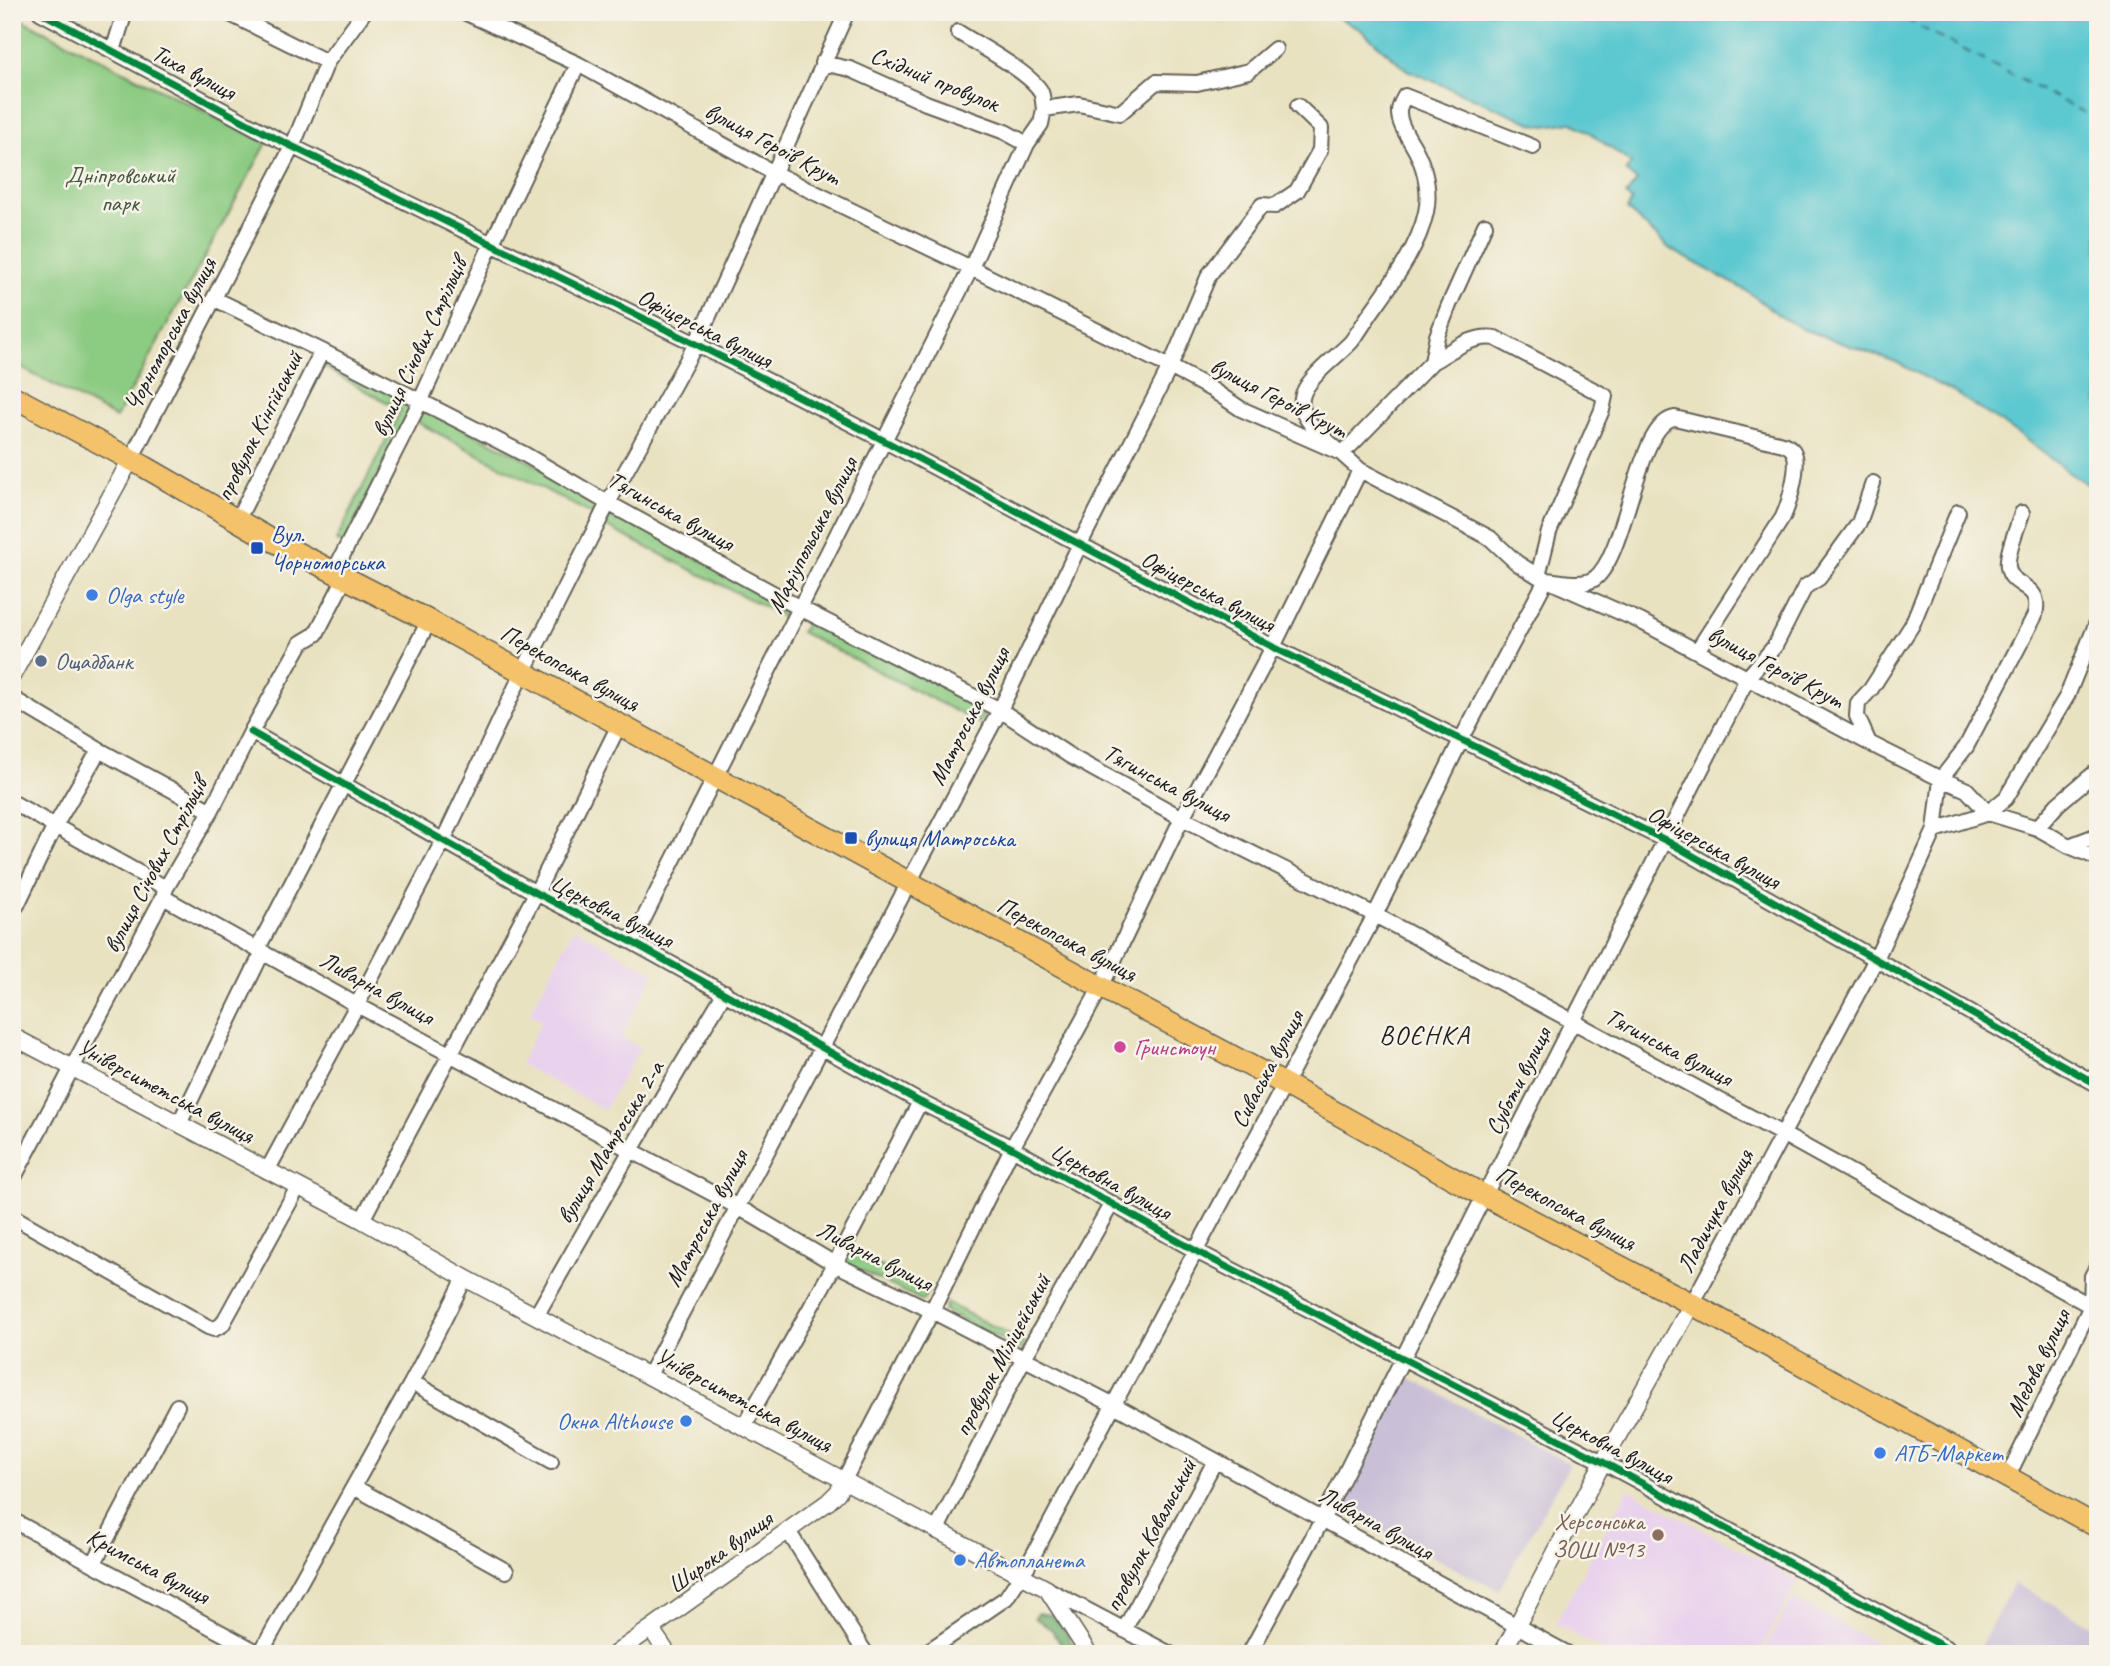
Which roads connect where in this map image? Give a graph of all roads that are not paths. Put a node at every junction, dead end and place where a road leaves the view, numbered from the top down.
1 (40, 12) edge
2 (125, 12) edge
3 (226, 12) edge
4 (364, 12) edge
5 (464, 12) edge
6 (847, 12) edge
7 (958, 32) dead end
8 (1275, 49) dead end
9 (113, 51) junction
10 (327, 62) junction
11 (822, 63) junction
12 (578, 64) junction
13 (1298, 106) dead end
14 (1044, 109) junction
15 (1027, 144) junction
16 (293, 145) junction
17 (1533, 147) dead end
18 (774, 173) junction
19 (1485, 225) dead end
20 (491, 245) junction
21 (971, 268) junction
22 (215, 299) junction
23 (696, 344) junction
24 (322, 351) junction
25 (1432, 362) junction
26 (1170, 367) junction
27 (12, 396) edge
28 (420, 402) junction
29 (885, 441) junction
30 (1341, 453) junction
31 (131, 459) junction
32 (1360, 470) junction
33 (1873, 483) dead end
34 (608, 503) junction
35 (1958, 512) dead end
36 (2022, 513) dead end
37 (237, 521) junction
38 (1080, 544) junction
39 (340, 575) junction
40 (1542, 578) junction
41 (800, 608) junction
42 (2098, 620) edge
43 (429, 621) junction
44 (1273, 648) junction
45 (1697, 651) junction
46 (524, 672) junction
47 (12, 676) edge
48 (1748, 677) junction
49 (12, 698) edge
50 (1000, 710) junction
51 (619, 725) junction
52 (251, 732) junction
53 (1461, 740) junction
54 (1869, 743) junction
55 (99, 750) junction
56 (2098, 770) edge
57 (715, 777) junction
58 (1941, 779) junction
59 (345, 784) junction
60 (12, 802) edge
61 (211, 811) junction
62 (1988, 813) junction
63 (1182, 818) junction
64 (55, 825) junction
65 (2037, 828) junction
66 (1935, 830) junction
67 (2098, 835) edge
68 (1665, 840) junction
69 (443, 841) junction
70 (2069, 846) junction
71 (2098, 858) edge
72 (907, 882) junction
73 (164, 892) junction
74 (536, 893) junction
75 (17, 905) dead end
76 (1375, 915) junction
77 (632, 942) junction
78 (260, 950) junction
79 (1875, 959) junction
80 (1101, 987) junction
81 (725, 992) junction
82 (357, 1005) junction
83 (1574, 1022) junction
84 (12, 1036) edge
85 (822, 1047) junction
86 (450, 1054) junction
87 (74, 1068) junction
88 (1285, 1084) junction
89 (2098, 1086) edge
90 (920, 1102) junction
91 (179, 1124) junction
92 (1782, 1134) junction
93 (1012, 1147) junction
94 (631, 1150) junction
95 (267, 1171) junction
96 (12, 1181) edge
97 (298, 1187) junction
98 (1485, 1195) junction
99 (1112, 1203) junction
100 (737, 1207) junction
101 (12, 1216) edge
102 (362, 1220) junction
103 (1196, 1251) junction
104 (835, 1264) junction
105 (2098, 1265) edge
106 (465, 1278) junction
107 (1692, 1304) junction
108 (2094, 1308) edge
109 (932, 1311) junction
110 (536, 1316) junction
111 (1024, 1358) junction
112 (1403, 1360) junction
113 (649, 1375) junction
114 (412, 1382) junction
115 (1114, 1405) junction
116 (177, 1406) dead end
117 (744, 1426) junction
118 (1215, 1461) junction
119 (551, 1462) dead end
120 (1603, 1462) junction
121 (2007, 1478) junction
122 (844, 1480) junction
123 (354, 1487) junction
124 (12, 1520) edge
125 (1322, 1520) junction
126 (2098, 1527) edge
127 (788, 1531) junction
128 (936, 1531) junction
129 (94, 1563) junction
130 (506, 1572) dead end
131 (1021, 1576) junction
132 (1046, 1589) junction
133 (1517, 1626) junction
134 (651, 1629) junction
135 (1124, 1630) junction
136 (261, 1654) edge
137 (615, 1654) edge
138 (668, 1654) edge
139 (866, 1654) edge
140 (924, 1654) edge
141 (1089, 1654) edge
142 (1170, 1654) edge
143 (1250, 1654) edge
144 (1502, 1654) edge
145 (1568, 1654) edge
146 (1957, 1654) edge

1 - 9 street, Тиха вулиця
2 - 9 street
3 - 10 street
4 - 10 street, Чорноморська вулиця
5 - 12 street, вулиця Героїв Крут
6 - 11 street
7 - 14 street
8 - 14 street
9 - 16 street, Тиха вулиця
10 - 16 street, Чорноморська вулиця
11 - 15 street, Східний провулок
11 - 18 street
12 - 18 street, вулиця Героїв Крут
12 - 20 street, вулиця Січових Стрільців
13 - 26 street, Матроська вулиця
14 - 15 street, Маріупольська вулиця
15 - 21 street, Маріупольська вулиця
16 - 20 street, Офіцерська вулиця
16 - 22 street, Чорноморська вулиця
17 - 30 street
18 - 21 street, вулиця Героїв Крут
18 - 23 street
19 - 25 street
20 - 23 street, Офіцерська вулиця
20 - 28 street, вулиця Січових Стрільців
21 - 26 street, вулиця Героїв Крут
21 - 29 street, Маріупольська вулиця
22 - 24 street, Тягинська вулиця
22 - 31 street, Чорноморська вулиця
23 - 29 street, Офіцерська вулиця
23 - 34 street
24 - 28 street, Тягинська вулиця
24 - 37 street, провулок Кінгійський
25 - 30 street
25 - 40 street, Сиваська вулиця
26 - 30 street, вулиця Героїв Крут
26 - 38 street, Матроська вулиця
27 - 31 main road, Перекопська вулиця
28 - 34 street, Тягинська вулиця
28 - 39 street, вулиця Січових Стрільців
29 - 38 street, Офіцерська вулиця
29 - 41 street, Маріупольська вулиця
30 - 32 street, вулиця Героїв Крут
31 - 37 main road, Перекопська вулиця
31 - 47 street, Чорноморська вулиця
32 - 40 street, вулиця Героїв Крут
32 - 44 street
33 - 48 street, Суботи вулиця
34 - 41 street, Тягинська вулиця
34 - 46 street
35 - 54 street
36 - 58 street
37 - 39 main road, Перекопська вулиця
38 - 44 street, Офіцерська вулиця
38 - 50 street, Матроська вулиця
39 - 43 main road, Перекопська вулиця
39 - 52 street, вулиця Січових Стрільців
40 - 45 street, вулиця Героїв Крут
40 - 45 street
40 - 53 street, Сиваська вулиця
41 - 50 street, Тягинська вулиця
41 - 57 street, Маріупольська вулиця
42 - 62 street
43 - 46 main road, Перекопська вулиця
43 - 59 street
44 - 53 street, Офіцерська вулиця
44 - 63 street
45 - 48 street, вулиця Героїв Крут
46 - 51 main road, Перекопська вулиця
46 - 69 street
48 - 54 street, вулиця Героїв Крут
48 - 68 street, Суботи вулиця
49 - 55 street
50 - 63 street, Тягинська вулиця
50 - 72 street, Матроська вулиця
51 - 57 main road, Перекопська вулиця
51 - 74 street
52 - 59 street, Церковна вулиця
52 - 61 street, вулиця Січових Стрільців
53 - 68 street, Офіцерська вулиця
53 - 76 street, Сиваська вулиця
54 - 58 street, вулиця Героїв Крут
55 - 61 street
55 - 64 street
56 - 65 street
57 - 72 main road, Перекопська вулиця
57 - 77 street, Маріупольська вулиця
58 - 62 street, вулиця Героїв Крут
58 - 66 street, Ладичука вулиця
59 - 69 street, Церковна вулиця
59 - 78 street
60 - 64 street, Ливарна вулиця
61 - 73 street, вулиця Січових Стрільців
62 - 65 street, вулиця Героїв Крут
62 - 66 street
63 - 76 street, Тягинська вулиця
63 - 80 street
64 - 73 street, Ливарна вулиця
64 - 75 street
65 - 70 street, вулиця Героїв Крут
66 - 79 street, Ладичука вулиця
67 - 70 street
68 - 79 street, Офіцерська вулиця
68 - 83 street, Суботи вулиця
69 - 74 street, Церковна вулиця
69 - 82 street
70 - 71 street, вулиця Героїв Крут
72 - 80 main road, Перекопська вулиця
72 - 85 street, Матроська вулиця
73 - 78 street, Ливарна вулиця
73 - 87 street, вулиця Січових Стрільців
74 - 77 street, Церковна вулиця
74 - 86 street
76 - 83 street, Тягинська вулиця
76 - 88 street, Сиваська вулиця
77 - 81 street, Церковна вулиця
78 - 82 street, Ливарна вулиця
78 - 91 street
79 - 89 street, Офіцерська вулиця
79 - 92 street, Ладичука вулиця
80 - 88 main road, Перекопська вулиця
80 - 93 street
81 - 85 street, Церковна вулиця
81 - 94 street, вулиця Матроська 2-а
82 - 86 street, Ливарна вулиця
82 - 95 street
83 - 92 street, Тягинська вулиця
83 - 98 street, Суботи вулиця
84 - 87 street, Університетська вулиця
85 - 90 street, Церковна вулиця
85 - 100 street, Матроська вулиця
86 - 94 street, Ливарна вулиця
86 - 102 street
87 - 91 street, Університетська вулиця
87 - 96 street, вулиця Січових Стрільців
88 - 98 main road, Перекопська вулиця
88 - 103 street, Сиваська вулиця
90 - 93 street, Церковна вулиця
90 - 104 street
91 - 95 street, Університетська вулиця
92 - 107 street, Ладичука вулиця
92 - 108 street, Тягинська вулиця
93 - 99 street, Церковна вулиця
93 - 109 street
94 - 100 street, Ливарна вулиця
94 - 110 street, вулиця Матроська 2-а
95 - 97 street, Університетська вулиця
97 - 101 street
97 - 102 street, Університетська вулиця
98 - 107 main road, Перекопська вулиця
98 - 112 street, Суботи вулиця
99 - 103 street, Церковна вулиця
99 - 111 street, провулок Міліцейський
100 - 104 street, Ливарна вулиця
100 - 113 street, Матроська вулиця
102 - 106 street, Університетська вулиця
103 - 112 street, Церковна вулиця
103 - 115 street, Сиваська вулиця
104 - 109 street, Ливарна вулиця
104 - 117 street
105 - 108 street, Медова вулиця
106 - 110 street, Університетська вулиця
106 - 114 street
107 - 120 street, Ладичука вулиця
107 - 121 main road, Перекопська вулиця
108 - 121 street, Медова вулиця
109 - 111 street, Ливарна вулиця
109 - 122 street
110 - 113 street, Університетська вулиця
111 - 115 street, Ливарна вулиця
111 - 128 street, провулок Міліцейський
112 - 120 street, Церковна вулиця
112 - 125 street, Суботи вулиця
113 - 117 street, Університетська вулиця
114 - 119 street
114 - 123 street
115 - 118 street, Ливарна вулиця
115 - 131 street, Сиваська вулиця
116 - 129 street
117 - 122 street, Університетська вулиця
118 - 125 street, Ливарна вулиця
118 - 135 street, провулок Ковальський
120 - 133 street, Ладичука вулиця
120 - 146 street, Церковна вулиця
121 - 126 main road, Перекопська вулиця
122 - 127 street, Широка вулиця
122 - 128 street, Університетська вулиця
123 - 130 street
123 - 136 street
124 - 129 street, Кримська вулиця
125 - 133 street, Ливарна вулиця
125 - 143 street, Суботи вулиця
127 - 134 street, Широка вулиця
127 - 139 street
128 - 131 street, Університетська вулиця
129 - 136 street, Кримська вулиця
131 - 132 street, Університетська вулиця
131 - 140 street, Сиваська вулиця
132 - 135 street, Університетська вулиця
132 - 141 street
133 - 144 street, Ладичука вулиця
133 - 145 street, Ливарна вулиця
134 - 137 street, Широка вулиця
134 - 138 street
135 - 142 street, Університетська вулиця

